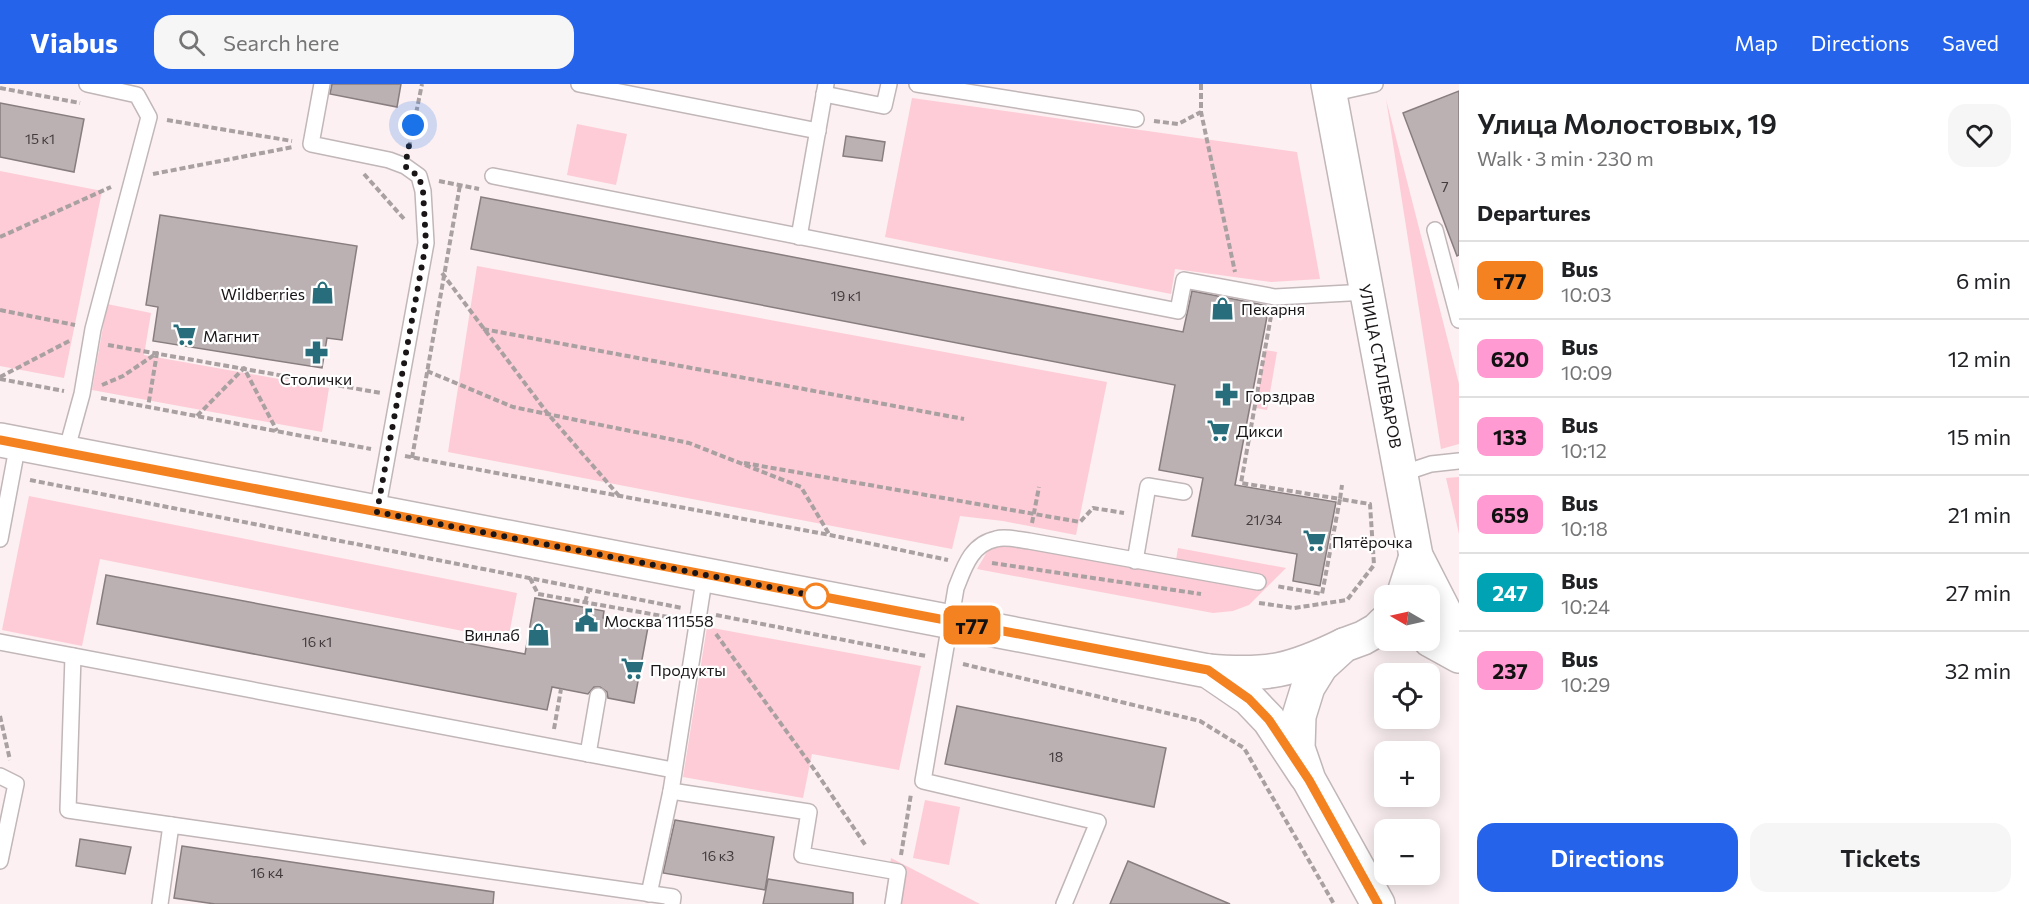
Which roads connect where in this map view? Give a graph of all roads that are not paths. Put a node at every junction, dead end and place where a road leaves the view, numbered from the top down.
1 (87, 84) edge
2 (322, 84) edge
3 (579, 84) edge
4 (889, 84) edge
5 (917, 84) edge
6 (1375, 84) edge
7 (135, 89) edge
8 (825, 89) edge
9 (1329, 89) edge
10 (1136, 119) road end
11 (818, 131) junction
12 (493, 176) dead end
13 (1435, 230) dead end
14 (799, 237) junction
15 (1367, 292) junction
16 (1459, 320) edge
17 (9, 442) edge
18 (66, 452) junction
19 (1459, 462) edge
20 (1401, 474) junction
21 (1184, 492) dead end
22 (377, 512) junction
23 (0, 539) edge
24 (1416, 556) junction
25 (1135, 561) junction
26 (705, 574) junction
27 (1258, 582) road end
28 (1407, 585) edge
29 (956, 622) junction
30 (1369, 635) edge
31 (1459, 640) edge
32 (0, 642) edge
33 (1440, 646) edge
34 (1459, 656) edge
35 (73, 657) junction
36 (1208, 670) junction
37 (598, 696) dead end
38 (1294, 750) junction
39 (588, 754) junction
40 (673, 770) junction
41 (0, 776) edge
42 (671, 791) junction
43 (171, 825) junction
44 (0, 861) edge
45 (649, 894) junction
46 (160, 904) edge
47 (672, 904) edge
48 (893, 904) edge
49 (1064, 904) edge
50 (1378, 904) edge

1 - 7 lane
2 - 22 lane
3 - 11 lane
4 - 8 lane
5 - 10 lane
6 - 9 lane
7 - 18 lane
8 - 11 lane
9 - 15 street, УЛИЦА СТАЛЕВАРОВ
11 - 14 lane
12 - 14 lane
13 - 16 lane
14 - 15 lane
15 - 20 street, УЛИЦА СТАЛЕВАРОВ
17 - 18 street
17 - 23 lane
18 - 22 street
19 - 20 lane
20 - 24 street, УЛИЦА СТАЛЕВАРОВ
21 - 25 lane
22 - 26 street
24 - 28 street
24 - 31 street, УЛИЦА СТАЛЕВАРОВ
25 - 27 lane
25 - 29 lane
26 - 29 street
26 - 40 lane
29 - 36 street
29 - 49 lane
30 - 36 street
30 - 38 street
32 - 35 lane
33 - 34 street
35 - 39 lane
35 - 43 lane
36 - 38 street
37 - 39 lane
38 - 50 street
39 - 40 lane
40 - 42 lane
41 - 44 lane
42 - 45 lane
42 - 48 lane
43 - 45 lane
43 - 46 lane
45 - 47 lane

